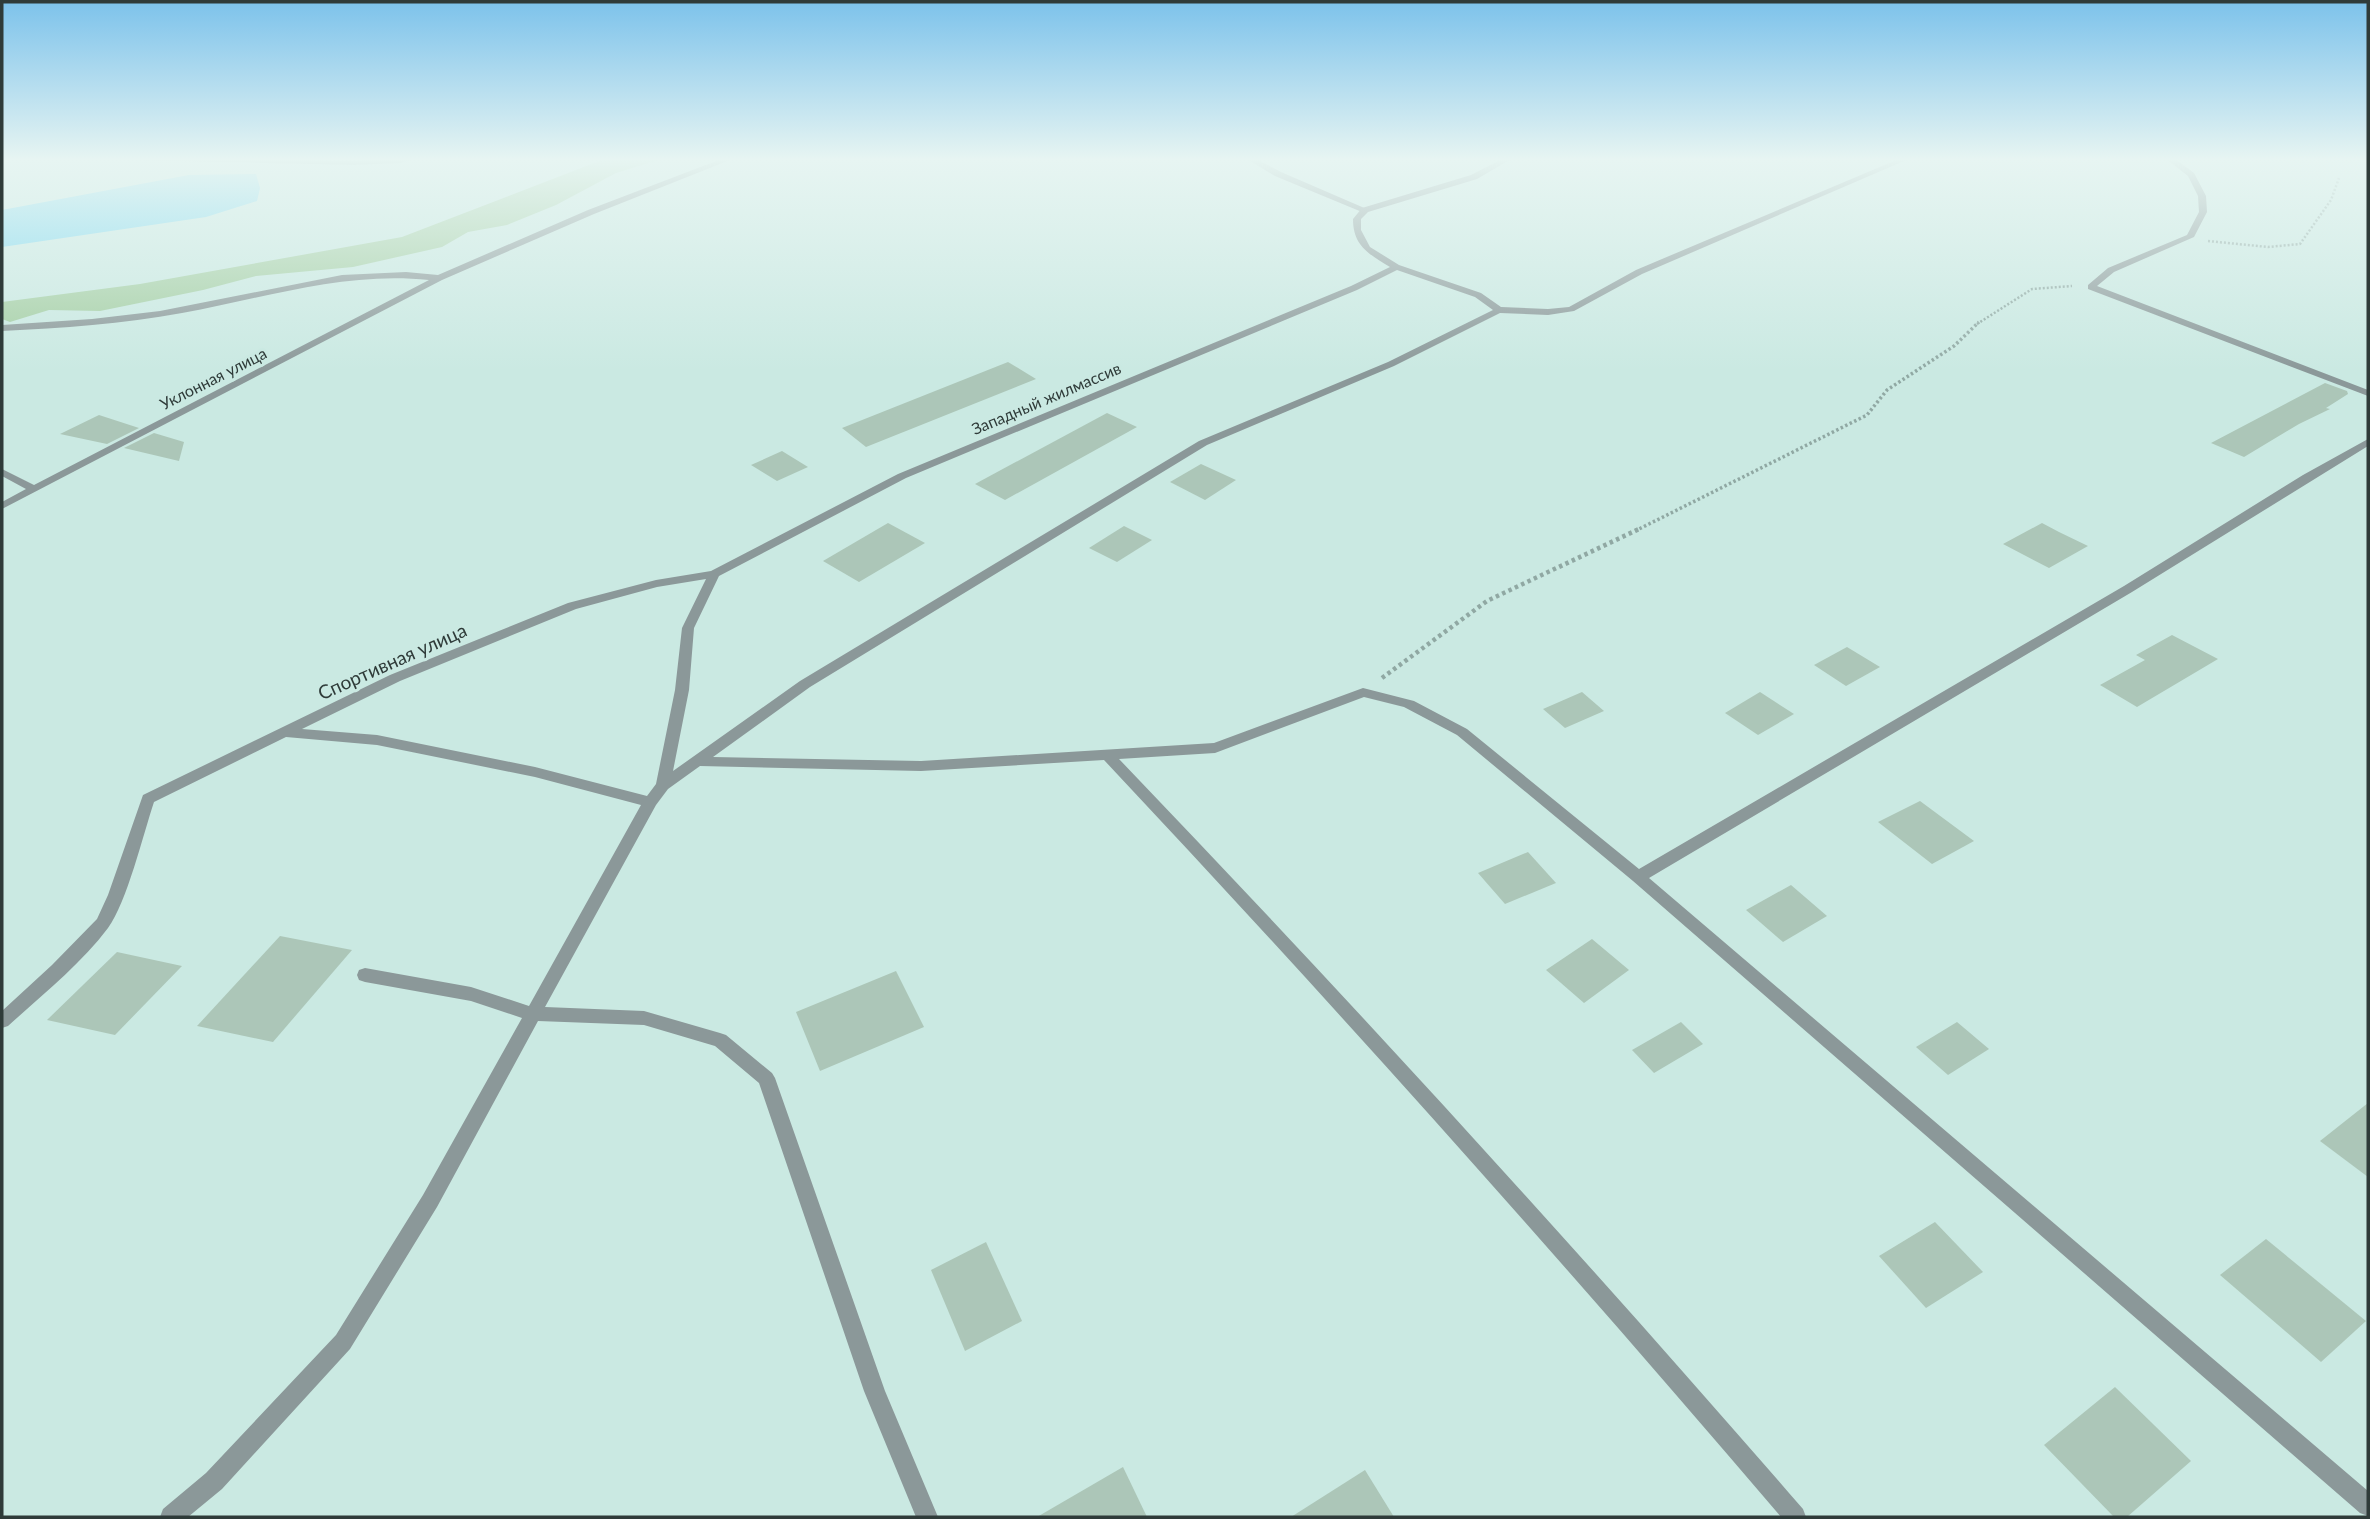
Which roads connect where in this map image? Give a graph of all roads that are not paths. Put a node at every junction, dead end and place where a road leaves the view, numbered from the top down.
1 (551, 229) edge
2 (1357, 229) edge
3 (1740, 229) edge
4 (2194, 229) edge
5 (1396, 267) junction
6 (439, 278) junction
7 (1499, 310) junction
8 (2, 328) edge
9 (2368, 393) edge
10 (2368, 442) edge
11 (2, 472) edge
12 (33, 489) junction
13 (2, 506) edge
14 (714, 574) junction
15 (280, 732) junction
16 (1107, 755) junction
17 (694, 761) junction
18 (663, 785) junction
19 (650, 802) junction
20 (1638, 877) junction
21 (365, 975) dead end
22 (532, 1014) junction
23 (2, 1021) edge
24 (2368, 1505) edge
25 (172, 1517) edge
26 (927, 1517) edge
27 (1795, 1517) edge

1 - 6 street, Уклонная улица
2 - 5 street
3 - 7 street
4 - 9 street
5 - 7 street
5 - 14 street, Западный жилмассив
6 - 8 street, Уклонная улица
6 - 12 street, Уклонная улица
7 - 17 street
10 - 20 street
11 - 12 street
12 - 13 street, Уклонная улица
14 - 15 street, Спортивная улица
14 - 18 street
15 - 19 street
15 - 23 street, Спортивная улица
16 - 17 street
16 - 20 street
16 - 27 street
17 - 18 street
18 - 19 street
19 - 22 street
20 - 24 street
21 - 22 street
22 - 25 street
22 - 26 street

